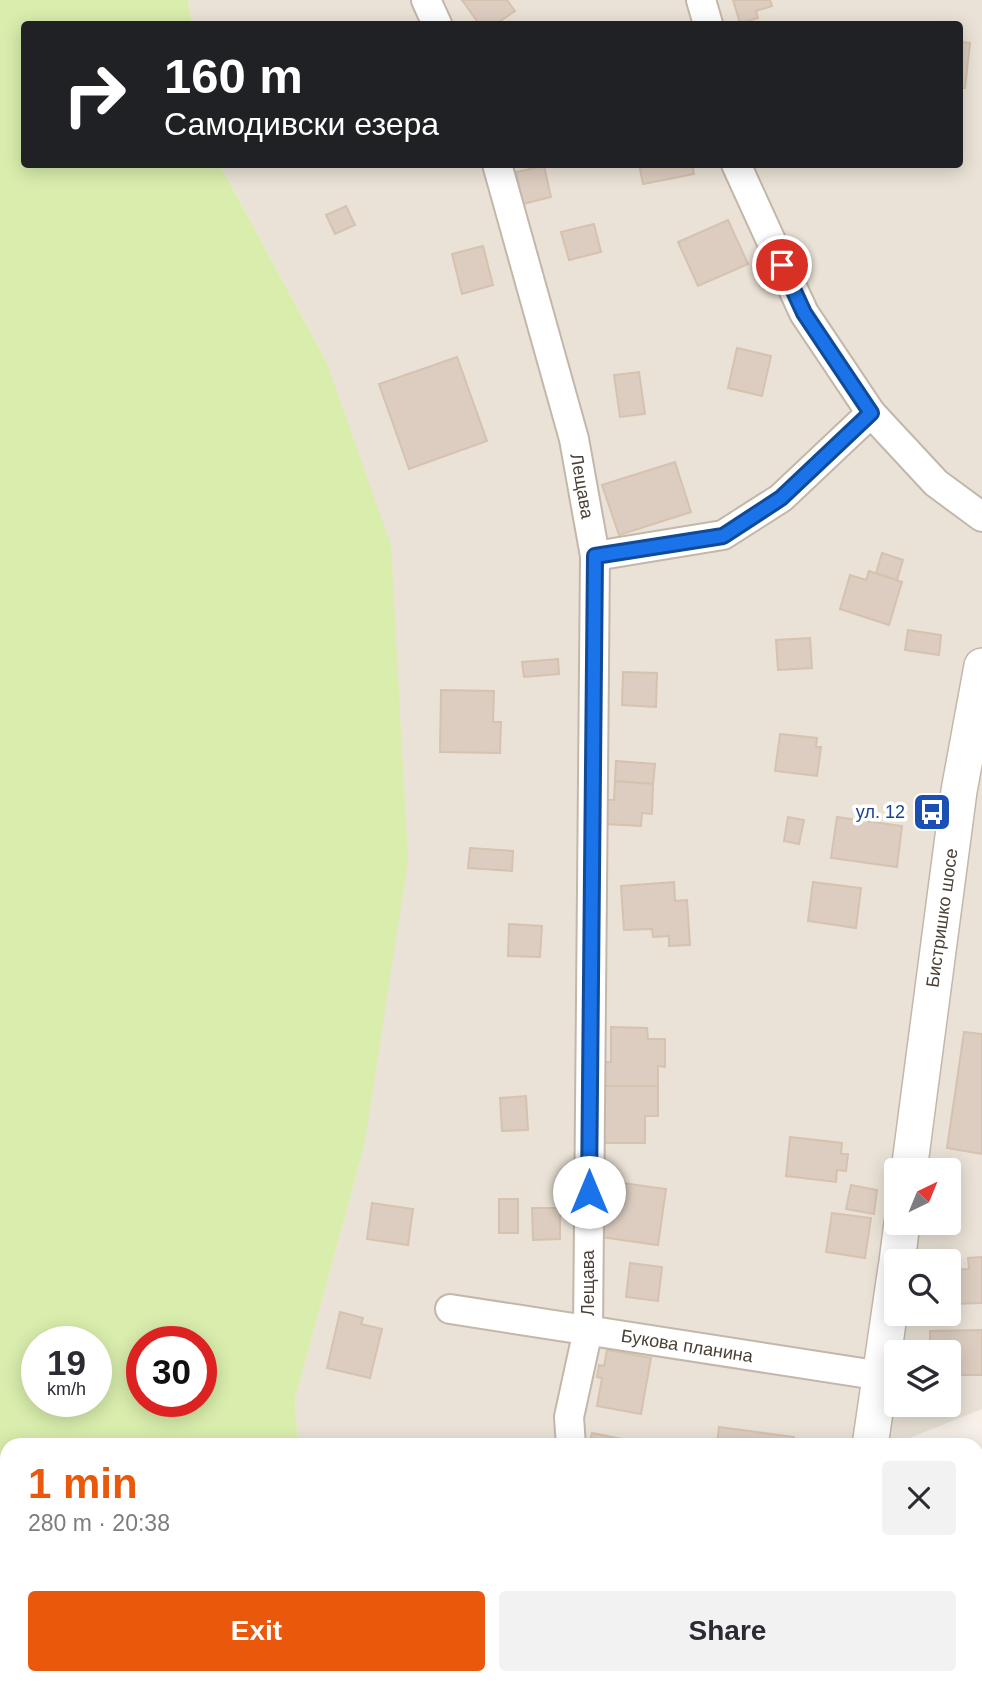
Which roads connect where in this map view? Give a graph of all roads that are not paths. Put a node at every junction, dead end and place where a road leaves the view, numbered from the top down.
1 (426, 0) edge
2 (702, 0) edge
3 (436, 21) edge
4 (707, 21) edge
5 (498, 168) edge
6 (738, 168) edge
7 (871, 413) junction
8 (982, 517) edge
9 (595, 556) junction
10 (982, 666) edge
11 (911, 1158) edge
12 (450, 1309) dead end
13 (888, 1326) edge
14 (588, 1330) junction
15 (882, 1376) junction
16 (570, 1438) edge
17 (871, 1438) edge

1 - 3 street
2 - 4 street
5 - 9 street, Лещава
6 - 7 street
7 - 8 street
7 - 9 street
9 - 14 street, Лещава
10 - 11 street, Бистришко шосе
12 - 14 street, Букова планина
13 - 15 street
14 - 15 street, Букова планина
14 - 16 street, Лещава
15 - 17 street

